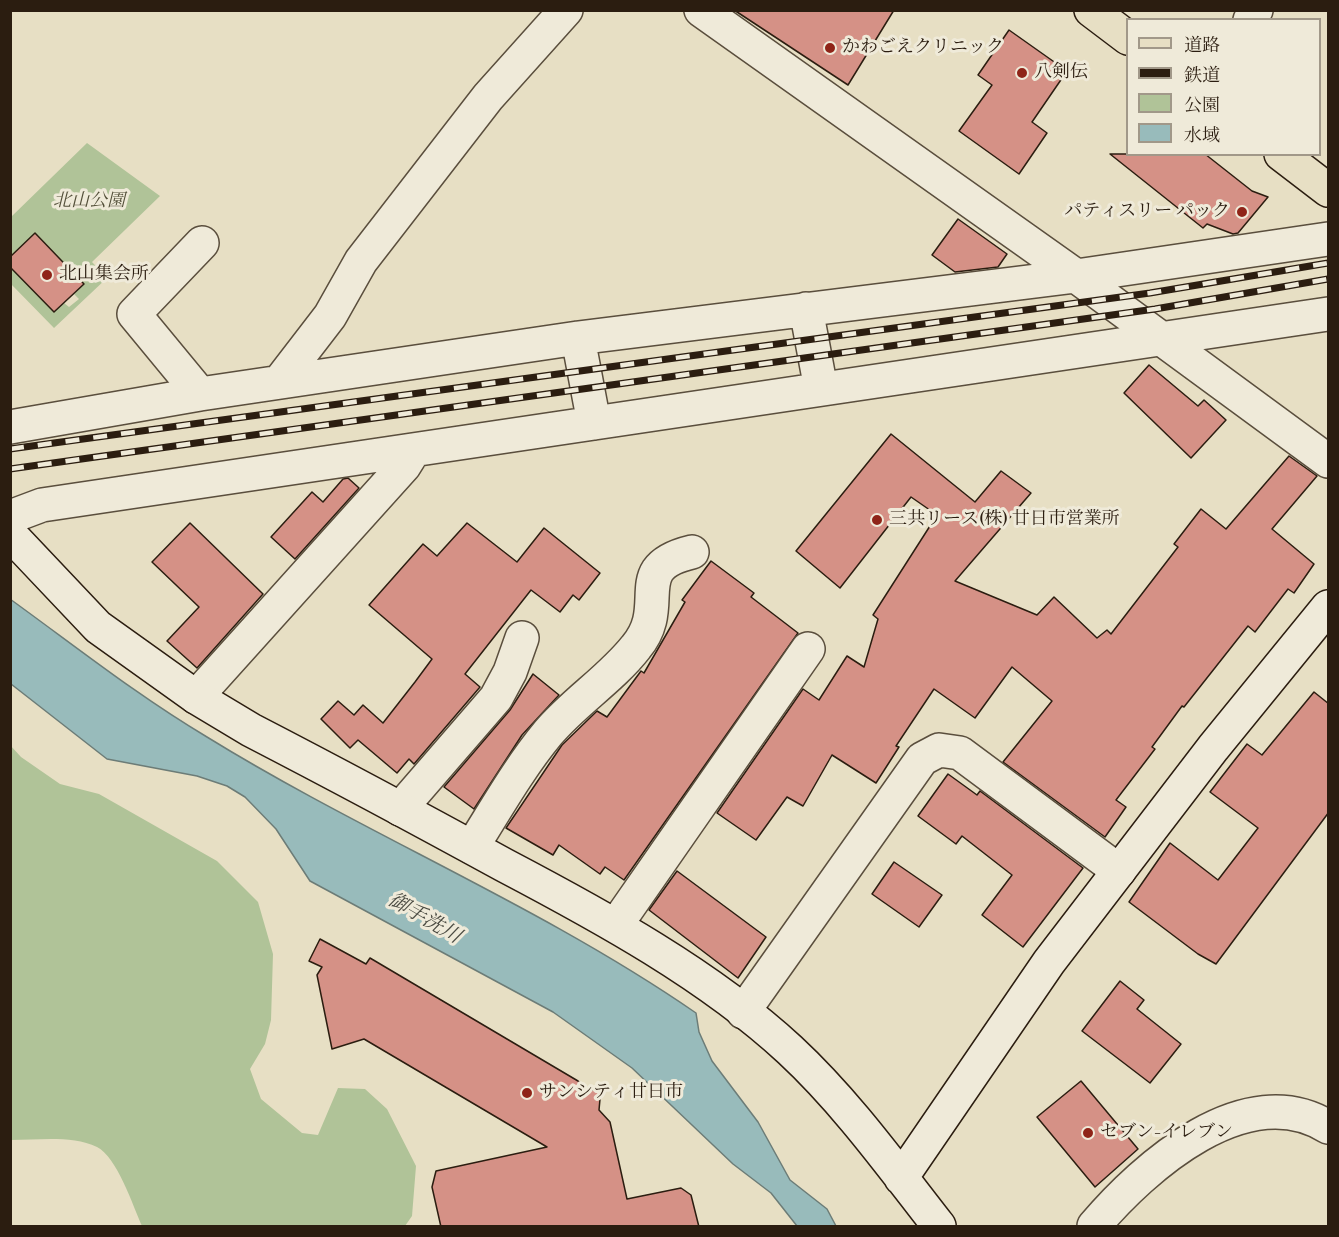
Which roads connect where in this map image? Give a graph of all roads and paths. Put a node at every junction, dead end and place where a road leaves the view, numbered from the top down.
1 (566, 10) edge
2 (701, 10) edge
3 (1091, 10) edge
4 (1126, 36) edge
5 (1284, 156) edge
6 (1329, 190) edge
7 (1329, 239) edge
8 (202, 243) dead end
9 (1076, 276) junction
10 (806, 309) junction
11 (1329, 314) edge
12 (578, 338) junction
13 (1160, 339) junction
14 (280, 381) junction
15 (821, 389) junction
16 (200, 394) junction
17 (594, 423) junction
18 (10, 427) edge
19 (414, 450) junction
20 (1329, 461) edge
21 (10, 517) edge
22 (10, 534) edge
23 (692, 552) dead end
24 (1329, 607) edge
25 (522, 638) dead end
26 (808, 649) dead end
27 (196, 697) junction
28 (400, 809) junction
29 (472, 847) junction
30 (1119, 871) junction
31 (616, 925) junction
32 (743, 1012) junction
33 (1329, 1127) edge
34 (902, 1178) junction
35 (939, 1227) edge
36 (1094, 1227) edge

1 - 14 street
2 - 9 street
3 - 4 main road
5 - 6 main road
7 - 9 street
8 - 16 street
9 - 10 street
9 - 13 street
10 - 12 street
10 - 15 street
11 - 13 street
12 - 14 street
12 - 17 street
13 - 15 street
13 - 20 street
14 - 16 street
15 - 17 street
16 - 18 street
17 - 19 street
19 - 21 street
19 - 27 street
22 - 27 street
23 - 29 street
24 - 30 street
25 - 28 street
26 - 31 street
27 - 28 street
28 - 29 street
29 - 31 street
30 - 32 street
30 - 34 street
31 - 32 street
32 - 34 street
33 - 36 street
34 - 35 street

